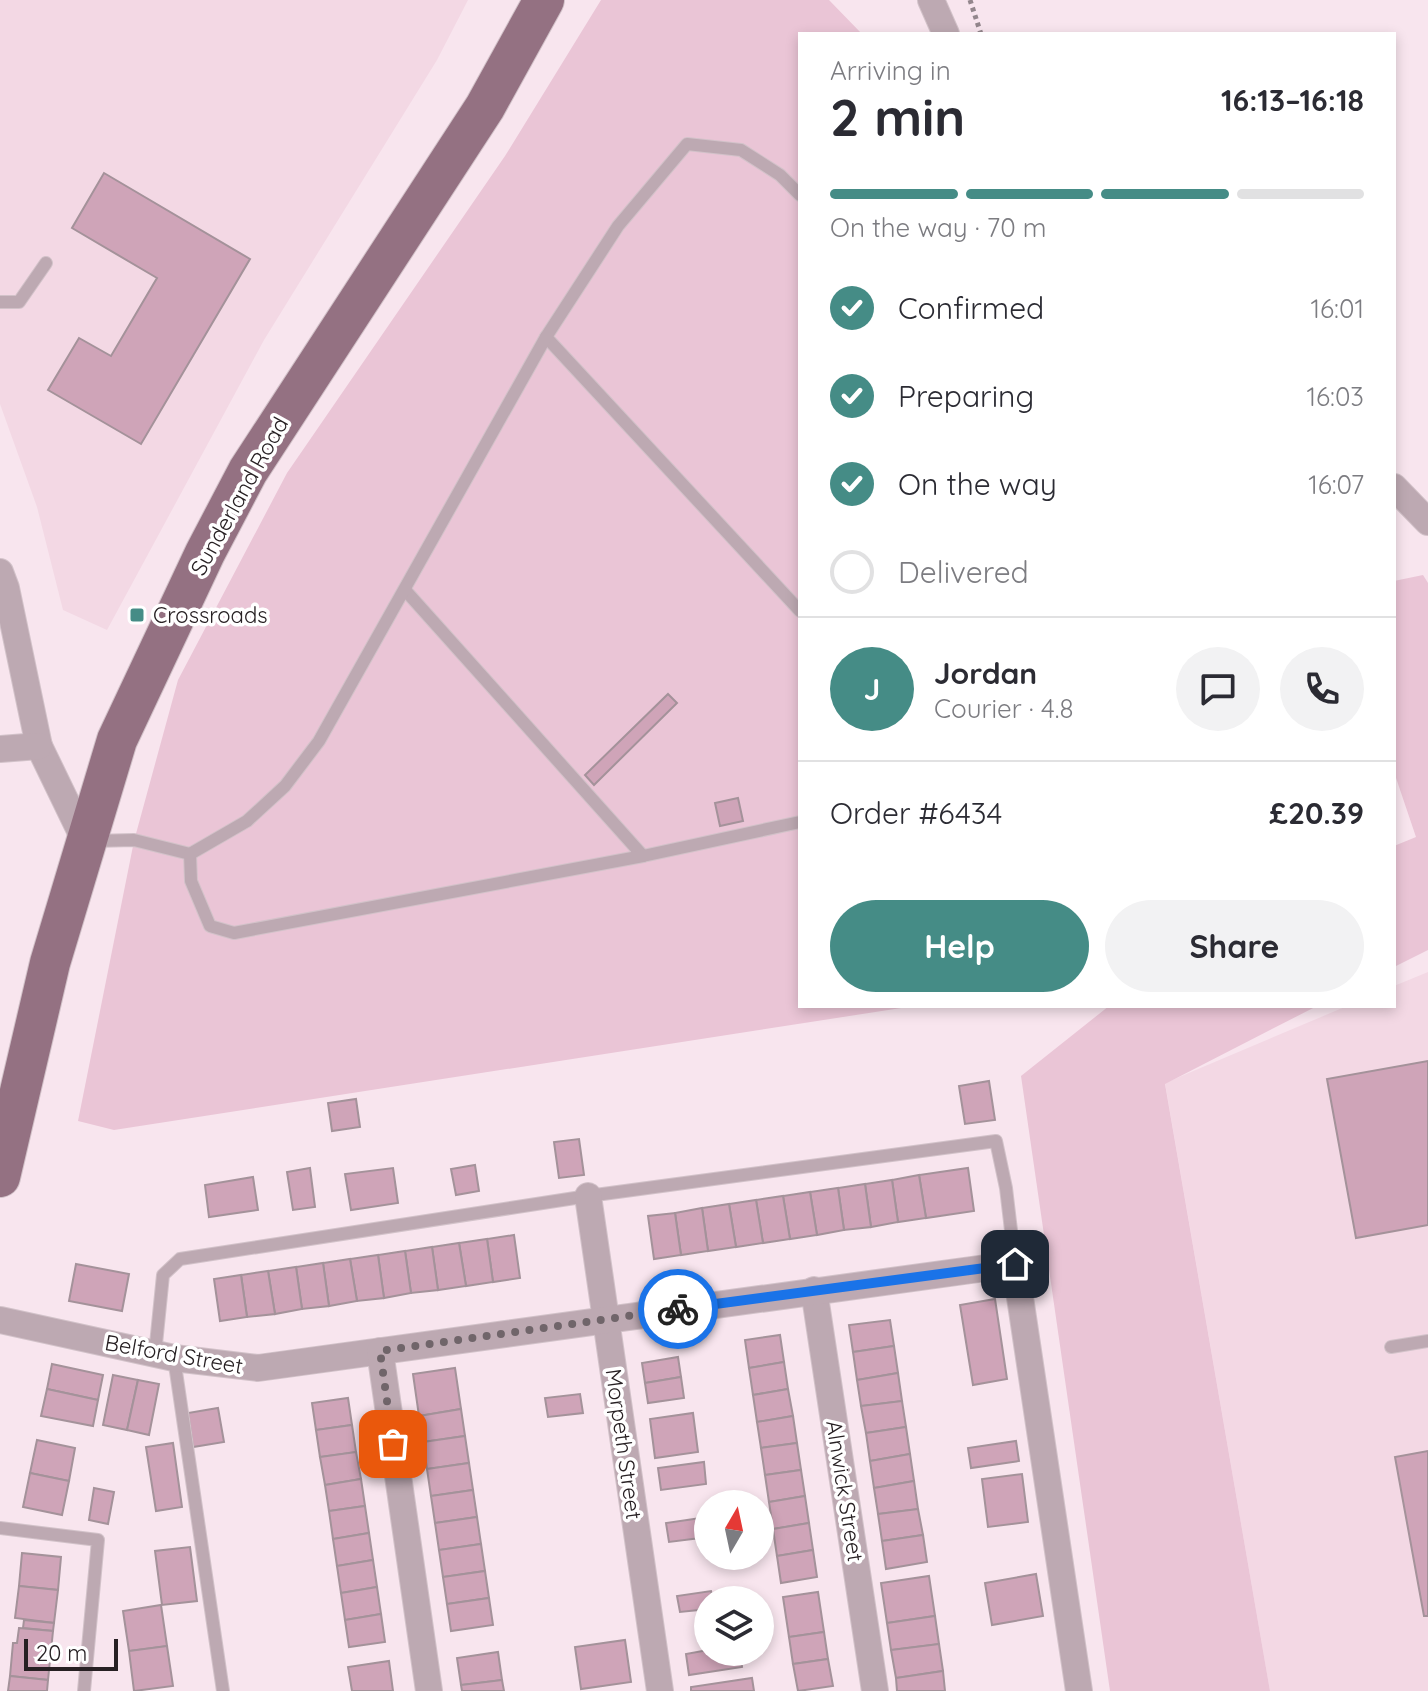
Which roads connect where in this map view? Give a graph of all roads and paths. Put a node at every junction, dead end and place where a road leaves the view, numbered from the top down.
1 (544, 0) edge
2 (931, 0) edge
3 (970, 0) edge
4 (945, 32) edge
5 (980, 32) edge
6 (798, 193) edge
7 (46, 263) dead end
8 (0, 302) edge
9 (546, 337) junction
10 (1396, 489) edge
11 (1428, 522) edge
12 (0, 572) edge
13 (405, 590) junction
14 (798, 609) edge
15 (39, 746) junction
16 (0, 749) edge
17 (798, 822) edge
18 (85, 841) junction
19 (190, 854) junction
20 (643, 856) junction
21 (0, 1177) edge
22 (588, 1196) junction
23 (1015, 1264) junction
24 (814, 1290) junction
25 (606, 1318) junction
26 (0, 1320) edge
27 (1428, 1341) edge
28 (1391, 1347) dead end
29 (380, 1351) junction
30 (164, 1356) junction
31 (0, 1528) edge
32 (84, 1691) edge
33 (223, 1691) edge
34 (429, 1691) edge
35 (660, 1691) edge
36 (875, 1691) edge
37 (1079, 1691) edge

1 - 18 main road, Sunderland Road
2 - 4 street
3 - 5 path
6 - 9 lane
7 - 8 lane
9 - 13 lane
9 - 14 lane
10 - 11 street
12 - 15 street
13 - 19 lane
13 - 20 lane
15 - 16 street
15 - 18 street
17 - 20 lane
18 - 19 lane
18 - 21 main road, Sunderland Road
19 - 20 lane
22 - 23 lane
22 - 25 street, Morpeth Street
22 - 30 lane
23 - 24 street, Belford Street
23 - 37 street
24 - 25 street, Belford Street
24 - 36 street, Alnwick Street
25 - 29 street, Belford Street
25 - 35 street, Morpeth Street
26 - 30 street, Belford Street
27 - 28 lane
29 - 30 street, Belford Street
29 - 34 street
30 - 33 lane
31 - 32 lane

